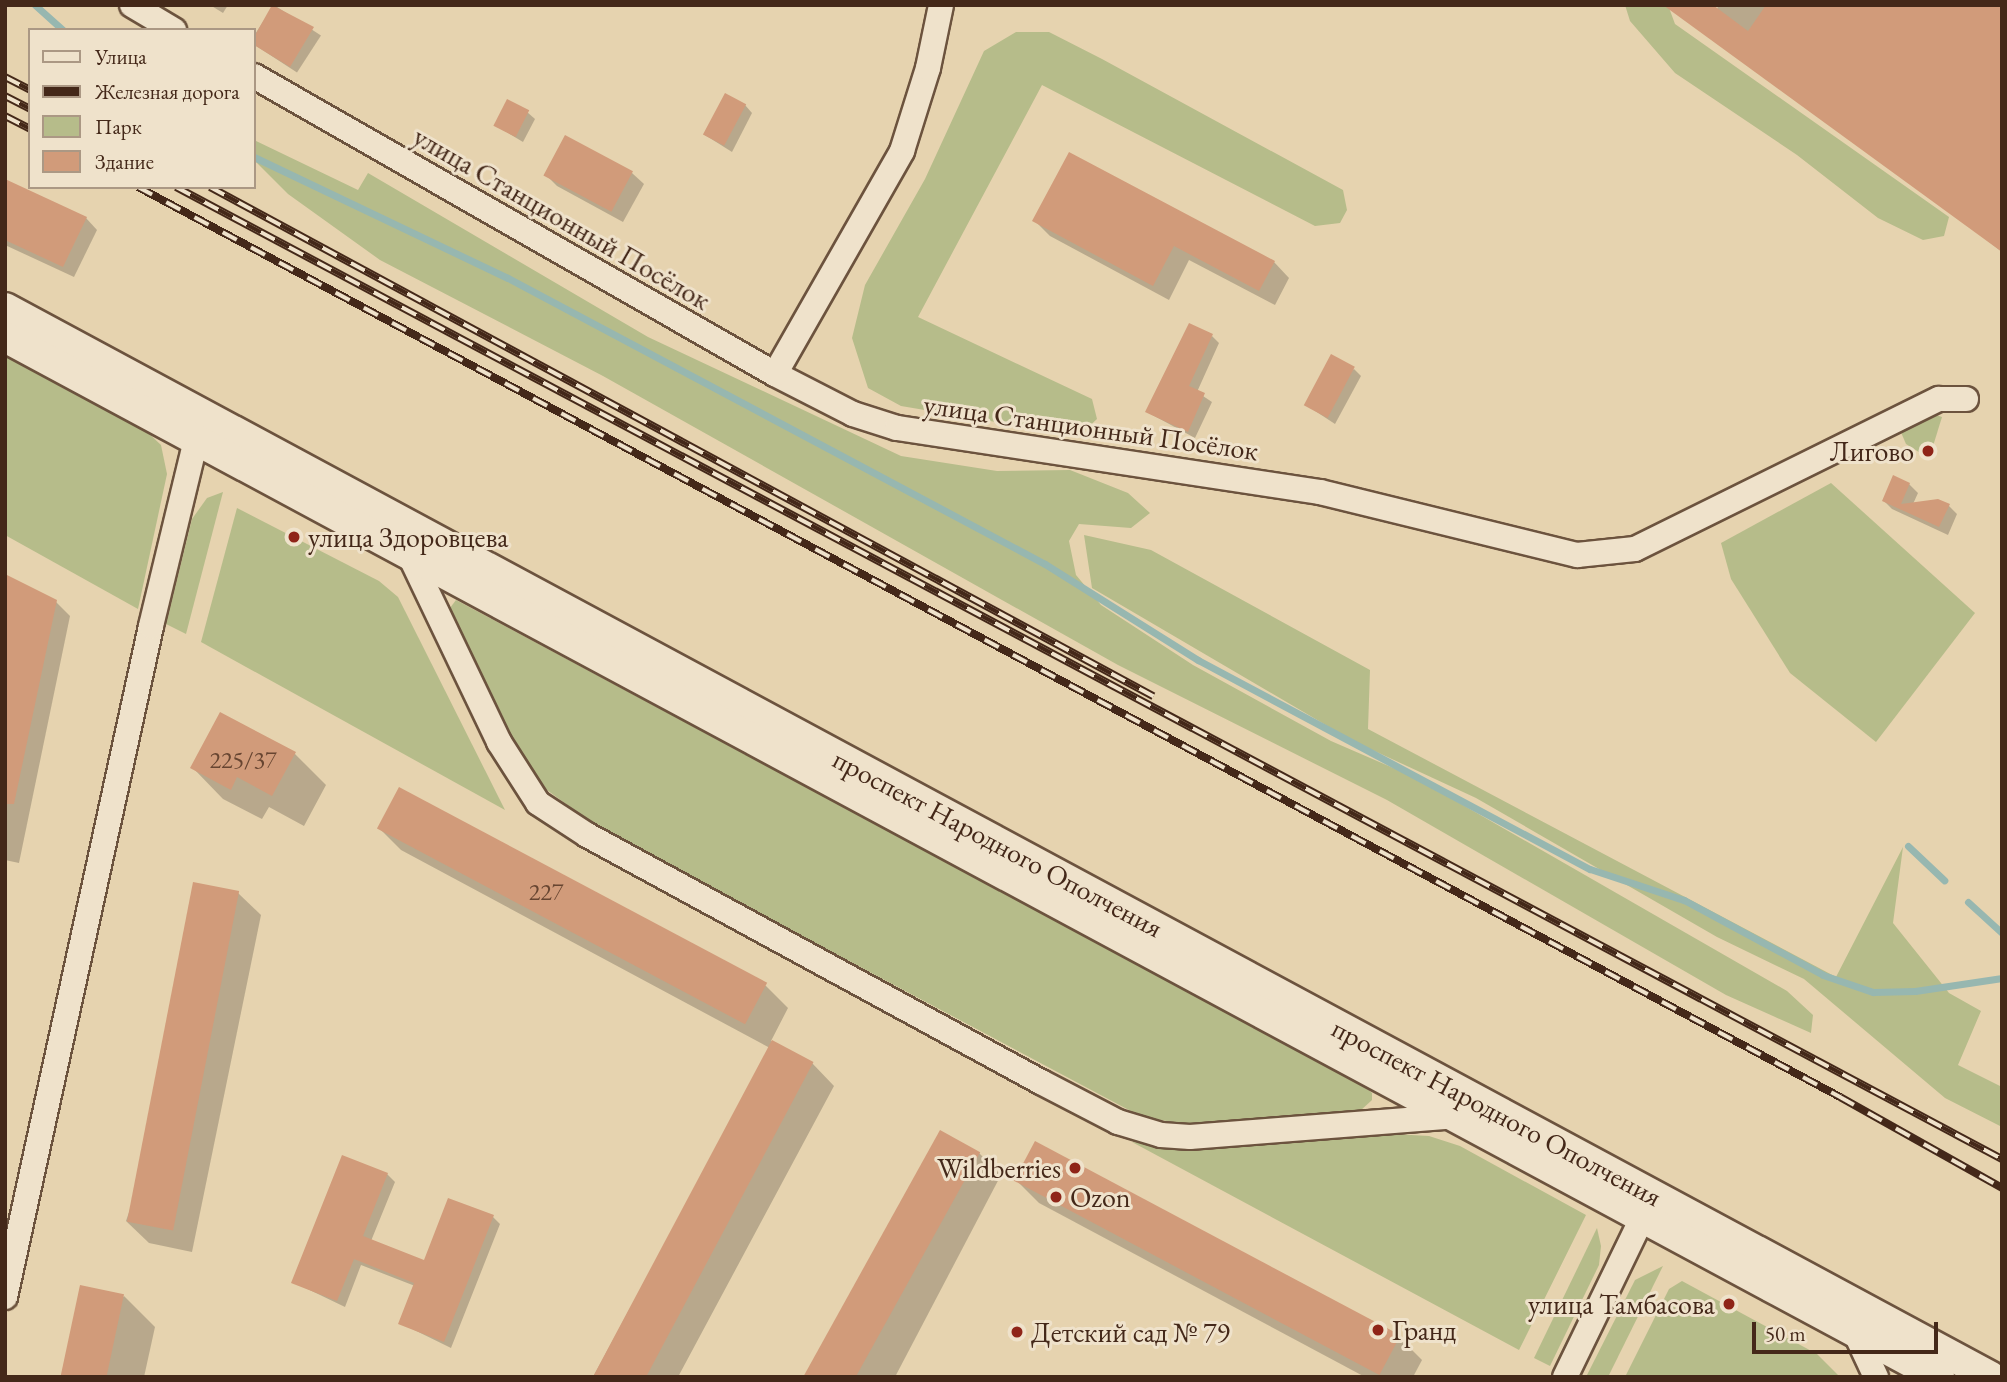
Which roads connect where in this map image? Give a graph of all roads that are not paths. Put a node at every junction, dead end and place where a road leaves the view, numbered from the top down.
1 (132, 5) edge
2 (941, 5) edge
3 (171, 28) edge
4 (256, 77) edge
5 (5, 309) edge
6 (5, 337) edge
7 (775, 374) junction
8 (1966, 399) dead end
9 (199, 428) junction
10 (410, 556) junction
11 (1454, 1116) junction
12 (1648, 1206) junction
13 (5, 1297) edge
14 (1855, 1332) junction
15 (1565, 1377) edge
16 (1876, 1377) edge
17 (1939, 1377) edge
18 (1991, 1377) edge

1 - 3 street
2 - 7 street
4 - 7 street, улица Станционный Посёлок
5 - 9 street, проспект Народного Ополчения
6 - 9 street, проспект Народного Ополчения
7 - 8 street, улица Станционный Посёлок
9 - 10 street, проспект Народного Ополчения
9 - 12 street, проспект Народного Ополчения
9 - 13 street
10 - 11 street, проспект Народного Ополчения
10 - 11 street
11 - 12 street, проспект Народного Ополчения
12 - 14 street, проспект Народного Ополчения
12 - 15 street
12 - 18 street, проспект Народного Ополчения
14 - 16 street
14 - 17 street, проспект Народного Ополчения

